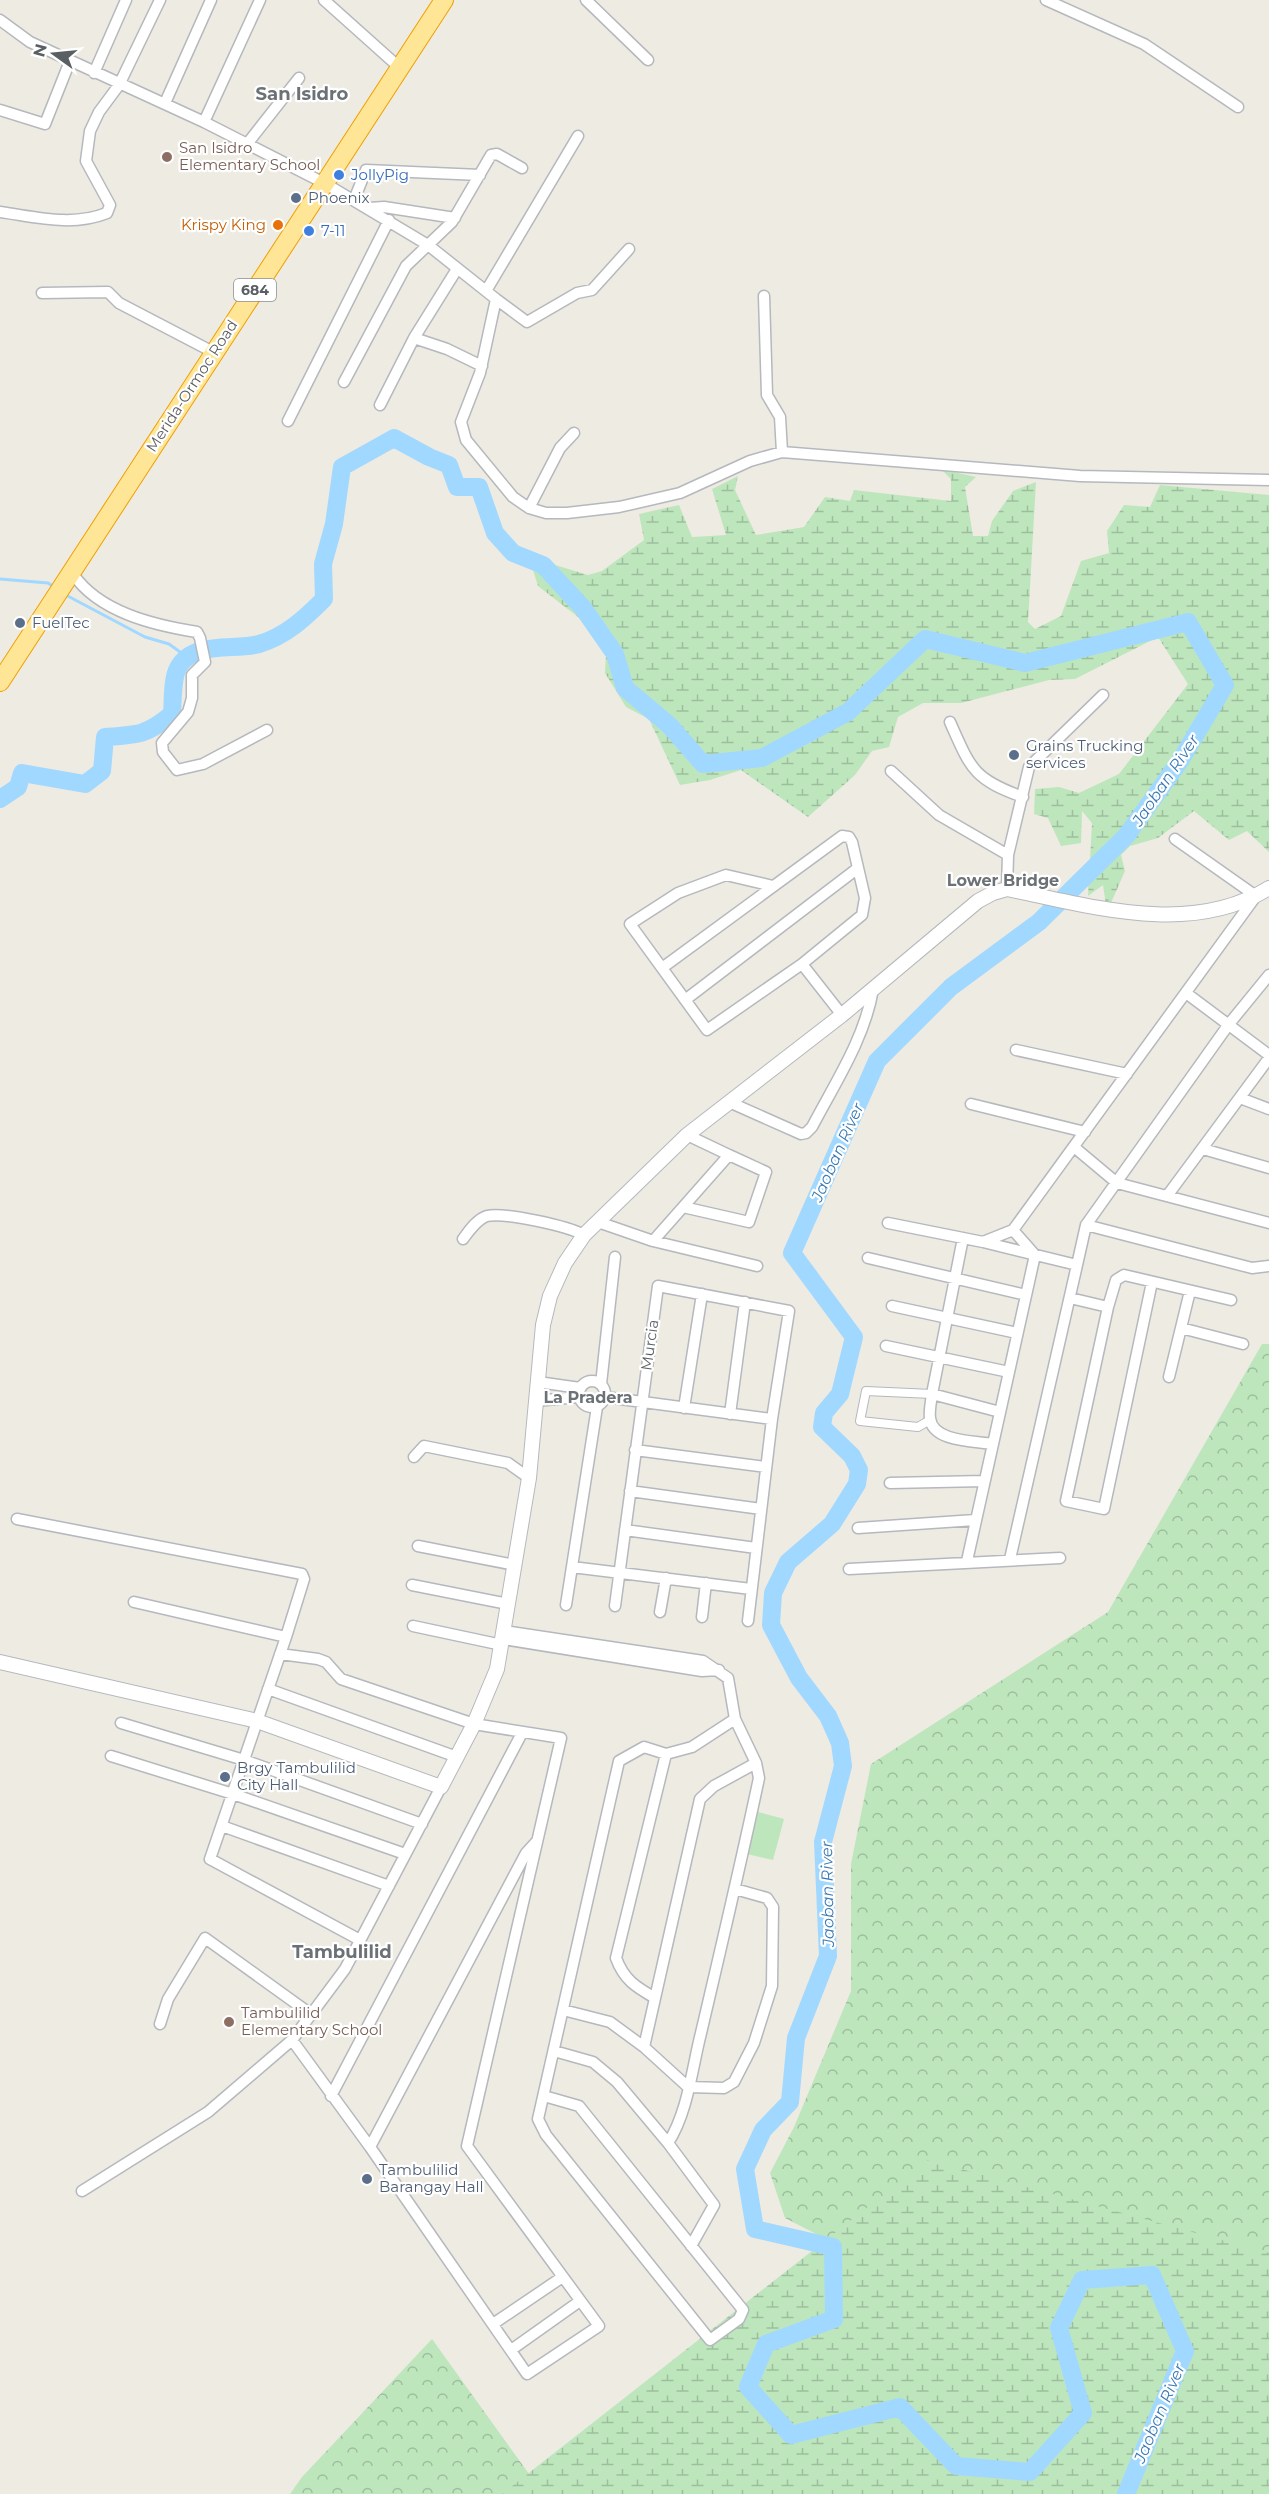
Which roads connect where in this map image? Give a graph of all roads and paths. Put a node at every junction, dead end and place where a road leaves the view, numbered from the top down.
1 (126, 0) edge
2 (159, 0) edge
3 (211, 0) edge
4 (260, 0) edge
5 (324, 0) edge
6 (444, 0) edge
7 (586, 0) edge
8 (1047, 0) edge
9 (0, 20) edge
10 (648, 60) dead end
11 (70, 61) junction
12 (400, 68) junction
13 (94, 73) junction
14 (299, 78) dead end
15 (119, 85) junction
16 (165, 104) junction
17 (1238, 107) dead end
18 (0, 110) edge
19 (204, 122) junction
20 (578, 136) dead end
21 (247, 144) junction
22 (522, 168) dead end
23 (480, 175) junction
24 (326, 184) junction
25 (354, 200) junction
26 (368, 208) junction
27 (0, 212) edge
28 (454, 218) junction
29 (389, 220) junction
30 (428, 245) junction
31 (629, 249) dead end
32 (458, 269) junction
33 (486, 291) junction
34 (42, 292) dead end
35 (764, 296) dead end
36 (496, 299) junction
37 (414, 338) junction
38 (213, 352) junction
39 (482, 366) junction
40 (344, 382) dead end
41 (380, 405) dead end
42 (288, 421) dead end
43 (574, 433) dead end
44 (782, 452) junction
45 (1269, 480) edge
46 (529, 508) junction
47 (70, 577) junction
48 (0, 682) edge
49 (1103, 696) dead end
50 (950, 722) dead end
51 (267, 730) dead end
52 (891, 771) dead end
53 (1023, 797) junction
54 (1175, 839) dead end
55 (1008, 855) junction
56 (858, 868) junction
57 (773, 886) junction
58 (1269, 888) edge
59 (1007, 889) junction
60 (1256, 896) junction
61 (802, 964) junction
62 (662, 968) junction
63 (1267, 982) edge
64 (873, 989) junction
65 (1186, 993) junction
66 (685, 1000) junction
67 (842, 1015) junction
68 (1229, 1024) junction
69 (1016, 1050) dead end
70 (1269, 1057) edge
71 (1127, 1074) junction
72 (1240, 1098) junction
73 (729, 1102) junction
74 (971, 1104) dead end
75 (1269, 1109) edge
76 (1085, 1132) junction
77 (687, 1135) junction
78 (1074, 1147) junction
79 (1203, 1149) junction
80 (729, 1155) junction
81 (1269, 1168) edge
82 (1117, 1183) junction
83 (1167, 1196) junction
84 (683, 1207) junction
85 (598, 1221) junction
86 (888, 1223) dead end
87 (1269, 1223) edge
88 (1086, 1224) junction
89 (1013, 1230) junction
90 (584, 1235) junction
91 (963, 1238) junction
92 (463, 1239) dead end
93 (653, 1241) junction
94 (983, 1242) junction
95 (1035, 1255) junction
96 (615, 1257) dead end
97 (868, 1258) dead end
98 (1077, 1265) junction
99 (757, 1266) dead end
100 (1269, 1266) edge
101 (955, 1277) junction
102 (1152, 1282) junction
103 (1190, 1291) junction
104 (702, 1294) junction
105 (1026, 1295) junction
106 (1070, 1298) junction
107 (1231, 1300) dead end
108 (745, 1302) junction
109 (892, 1306) dead end
110 (1108, 1307) junction
111 (947, 1317) junction
112 (1181, 1328) junction
113 (1017, 1333) junction
114 (1243, 1344) dead end
115 (886, 1346) dead end
116 (939, 1359) junction
117 (1009, 1372) junction
118 (1169, 1377) dead end
119 (538, 1382) junction
120 (601, 1384) junction
121 (579, 1392) junction
122 (932, 1394) junction
123 (605, 1397) junction
124 (537, 1401) junction
125 (641, 1404) junction
126 (597, 1407) junction
127 (684, 1408) junction
128 (1000, 1412) junction
129 (730, 1414) junction
130 (772, 1419) junction
131 (930, 1420) junction
132 (992, 1444) junction
133 (635, 1450) junction
134 (414, 1457) dead end
135 (766, 1467) junction
136 (528, 1478) junction
137 (984, 1481) junction
138 (890, 1483) dead end
139 (630, 1491) junction
140 (761, 1509) junction
141 (17, 1519) dead end
142 (975, 1520) junction
143 (858, 1528) dead end
144 (625, 1530) junction
145 (418, 1545) dead end
146 (756, 1548) junction
147 (1060, 1558) dead end
148 (1010, 1559) junction
149 (967, 1561) junction
150 (515, 1565) junction
151 (572, 1567) junction
152 (849, 1569) dead end
153 (619, 1572) junction
154 (666, 1578) junction
155 (705, 1583) junction
156 (412, 1585) dead end
157 (751, 1588) junction
158 (134, 1602) dead end
159 (508, 1604) junction
160 (566, 1605) dead end
161 (615, 1606) dead end
162 (660, 1612) dead end
163 (702, 1617) dead end
164 (748, 1620) dead end
165 (413, 1626) dead end
166 (286, 1637) junction
167 (503, 1638) junction
168 (280, 1654) junction
169 (0, 1662) edge
170 (268, 1689) junction
171 (735, 1719) junction
172 (257, 1721) junction
173 (121, 1724) dead end
174 (474, 1724) junction
175 (522, 1733) junction
176 (666, 1754) junction
177 (111, 1756) dead end
178 (457, 1757) junction
179 (244, 1760) junction
180 (756, 1763) junction
181 (441, 1787) junction
182 (233, 1794) junction
183 (422, 1824) junction
184 (222, 1826) junction
185 (538, 1839) junction
186 (405, 1854) junction
187 (389, 1886) junction
188 (735, 1888) junction
189 (360, 1940) junction
190 (655, 1998) junction
191 (563, 2010) junction
192 (312, 2015) junction
193 (160, 2024) dead end
194 (292, 2040) junction
195 (644, 2047) junction
196 (554, 2051) junction
197 (688, 2087) junction
198 (331, 2096) junction
199 (544, 2096) junction
200 (668, 2143) junction
201 (370, 2148) junction
202 (82, 2191) dead end
203 (691, 2246) junction
204 (561, 2278) junction
205 (580, 2301) junction
206 (493, 2324) junction
207 (511, 2350) junction

1 - 13 street
2 - 15 street
3 - 16 street
4 - 19 street
5 - 12 street
6 - 12 highway, Merida-Ormoc Road / 684
7 - 10 street
8 - 17 street
9 - 11 street
11 - 13 street
11 - 18 street
12 - 24 highway, Merida-Ormoc Road / 684
13 - 15 street
14 - 21 street
15 - 16 street
15 - 27 street
16 - 19 street
19 - 21 street
20 - 33 street
21 - 24 street
22 - 23 street
23 - 25 street
23 - 28 street
24 - 25 street
24 - 38 highway, Merida-Ormoc Road / 684
25 - 26 street
26 - 28 street
26 - 29 street
28 - 30 street
29 - 30 street
29 - 42 street
30 - 32 street
30 - 40 street
31 - 36 street
32 - 33 street
32 - 37 street
33 - 36 street
34 - 38 street
35 - 44 street
36 - 39 street
37 - 39 street
37 - 41 street
38 - 47 highway, Merida-Ormoc Road / 684
39 - 46 street
43 - 46 street
44 - 45 street
44 - 46 street
47 - 48 highway, Merida-Ormoc Road / 684
47 - 51 street
49 - 53 street
50 - 53 street
52 - 55 street
53 - 55 street
54 - 60 street
55 - 59 street
56 - 57 street
56 - 61 street
56 - 66 street
57 - 62 street
57 - 62 street
58 - 60 street
59 - 60 street
59 - 64 street
60 - 65 street
61 - 66 street
61 - 67 street
62 - 66 street
63 - 68 street
64 - 67 street
64 - 73 street
65 - 68 street
65 - 71 street
67 - 73 street
68 - 70 street
68 - 82 street
69 - 71 street
70 - 72 street
71 - 76 street
72 - 75 street
72 - 79 street
73 - 77 street
74 - 76 street
76 - 78 street
77 - 80 street
77 - 85 street
78 - 82 street
78 - 89 street
79 - 81 street
79 - 83 street
80 - 84 street
80 - 84 street
82 - 83 street
82 - 88 street
83 - 87 street
84 - 93 street
85 - 90 street
85 - 93 street
86 - 91 street
88 - 98 street
88 - 100 street
89 - 94 street
89 - 95 street
90 - 92 street
90 - 119 street
91 - 94 street
91 - 101 street
93 - 99 street
94 - 95 street
95 - 98 street
95 - 105 street
96 - 120 street
97 - 101 street
98 - 106 street
101 - 105 street
101 - 111 street
102 - 103 street
102 - 110 street
102 - 110 street
103 - 107 street
103 - 112 street
104 - 108 street
104 - 125 street, Murcia
104 - 127 street
105 - 113 street
106 - 110 street
106 - 148 street
108 - 129 street
108 - 130 street
109 - 111 street
111 - 113 street
111 - 116 street
112 - 114 street
112 - 118 street
113 - 117 street
115 - 116 street
116 - 117 street
116 - 122 street
117 - 128 street
119 - 121 street
119 - 124 street
120 - 121 street
120 - 123 street
121 - 124 street
121 - 126 street
122 - 128 street
122 - 131 street
122 - 131 street
123 - 125 street
123 - 126 street
124 - 136 street
125 - 127 street
125 - 133 street, Murcia
126 - 151 street
127 - 129 street
128 - 132 street
129 - 130 street
130 - 135 street
131 - 132 street
132 - 137 street
133 - 135 street
133 - 139 street, Murcia
134 - 136 street
135 - 140 street
136 - 150 street
137 - 138 street
137 - 142 street
139 - 140 street
139 - 144 street, Murcia
140 - 146 street
141 - 166 street
142 - 143 street
142 - 149 street
144 - 146 street
144 - 153 street, Murcia
145 - 150 street
146 - 157 street
147 - 148 street
148 - 149 street
149 - 152 street
150 - 159 street
151 - 153 street
151 - 160 street
153 - 154 street
153 - 161 street, Murcia
154 - 155 street
154 - 162 street
155 - 157 street
155 - 163 street
156 - 159 street
157 - 164 street
158 - 166 street
159 - 167 street
165 - 167 street
166 - 168 street
167 - 171 street
167 - 174 street
168 - 170 street
168 - 174 street
169 - 172 street
170 - 172 street
170 - 178 street
171 - 176 street
171 - 180 street
172 - 179 street
172 - 181 street
173 - 179 street
174 - 175 street
174 - 178 street
175 - 185 street
175 - 198 street
176 - 190 street
176 - 191 street
177 - 182 street
178 - 181 street
179 - 182 street
179 - 183 street
180 - 188 street
180 - 190 street
181 - 183 street
182 - 184 street
182 - 186 street
183 - 186 street
184 - 187 street
184 - 189 street
185 - 201 street
185 - 204 street
186 - 187 street
187 - 189 street
188 - 197 street
188 - 197 street
189 - 192 street
190 - 195 street
191 - 195 street
191 - 196 street
192 - 193 street
192 - 194 street
194 - 198 street
194 - 202 street
195 - 197 street
196 - 199 street
196 - 200 street
197 - 200 street
198 - 201 street
199 - 203 street
199 - 203 street
200 - 203 street
201 - 206 street
204 - 205 street
204 - 206 street
205 - 207 street
205 - 207 street
206 - 207 street

